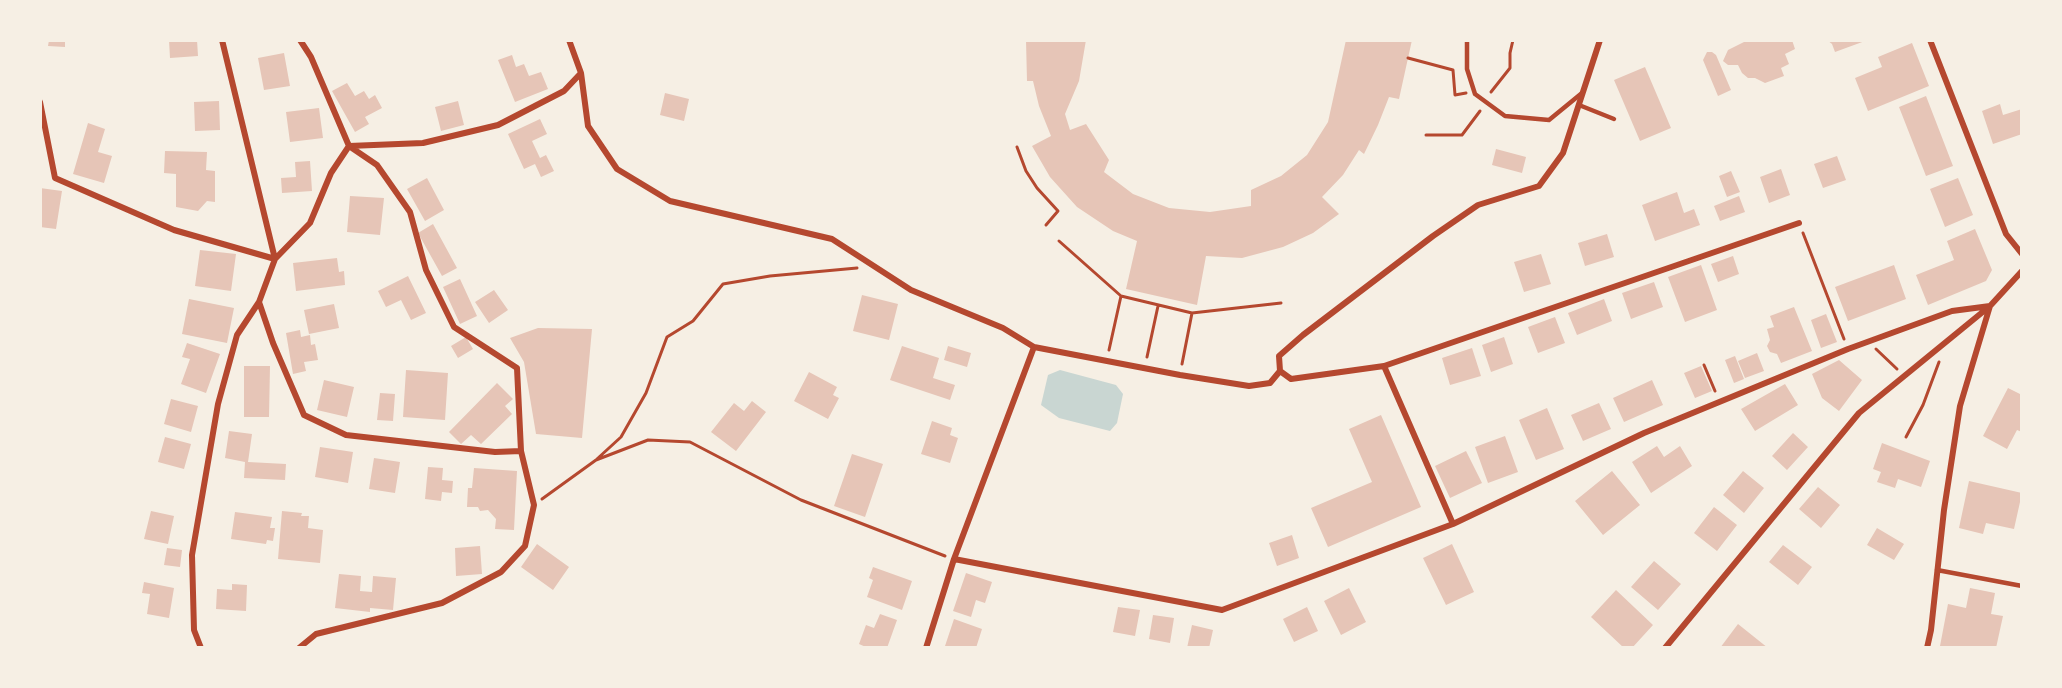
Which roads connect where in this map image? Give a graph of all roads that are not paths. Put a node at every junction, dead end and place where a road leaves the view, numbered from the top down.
1 (222, 40) edge
2 (300, 40) edge
3 (569, 40) edge
4 (1467, 40) edge
5 (1600, 40) edge
6 (1930, 40) edge
7 (581, 74) junction
8 (1582, 93) junction
9 (40, 102) edge
10 (1578, 105) junction
11 (1614, 119) dead end
12 (349, 146) junction
13 (1799, 223) road end
14 (2022, 254) edge
15 (275, 260) junction
16 (2022, 271) edge
17 (259, 302) junction
18 (1990, 306) junction
19 (1034, 347) junction
20 (1384, 366) junction
21 (1280, 371) junction
22 (521, 451) junction
23 (1453, 524) junction
24 (954, 559) junction
25 (1937, 570) junction
26 (2022, 586) edge
27 (201, 648) edge
28 (299, 648) edge
29 (926, 648) edge
30 (1665, 648) edge
31 (1927, 648) edge

1 - 15 street
2 - 12 street
3 - 7 street
4 - 8 lane
5 - 8 street
6 - 14 street
7 - 12 street
7 - 19 street
8 - 10 street
9 - 15 street
10 - 11 lane
10 - 21 street
12 - 15 street
12 - 22 street
13 - 20 street
15 - 17 street
16 - 18 street
17 - 22 street
17 - 27 street
18 - 23 street
18 - 25 street
18 - 30 street
19 - 21 street
19 - 24 street
20 - 21 street
20 - 23 street
22 - 28 street
23 - 24 street
24 - 29 street
25 - 26 lane
25 - 31 street

